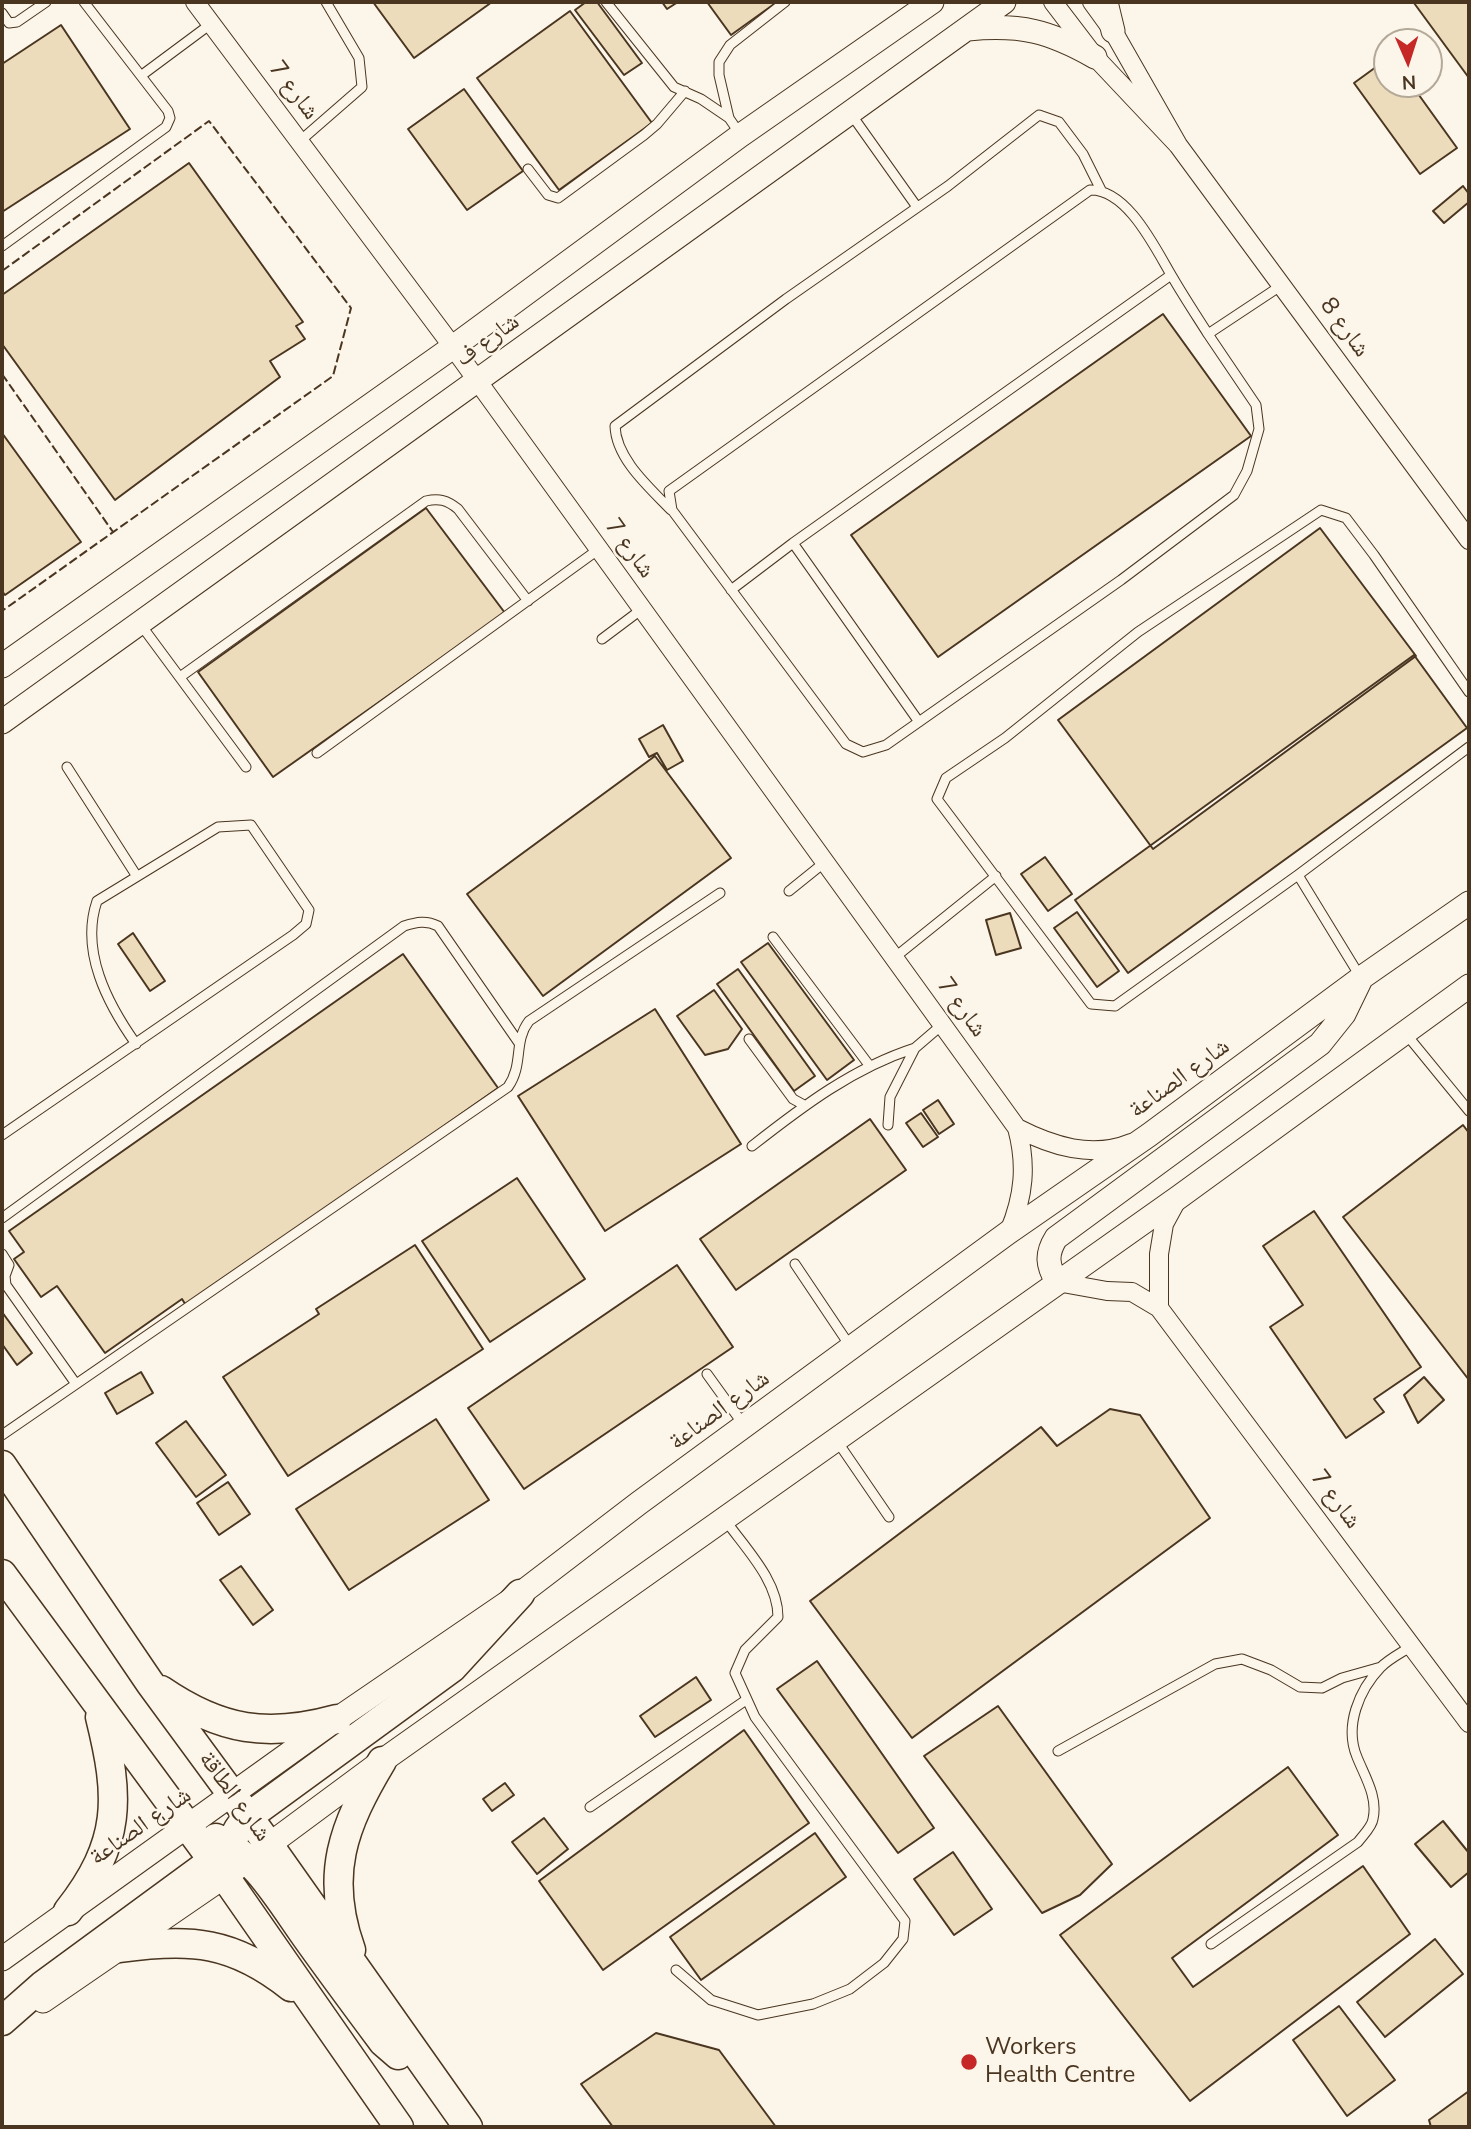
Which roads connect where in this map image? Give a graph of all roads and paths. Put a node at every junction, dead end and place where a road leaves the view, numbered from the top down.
1 (46, 2) edge
2 (84, 2) edge
3 (195, 2) edge
4 (326, 2) edge
5 (606, 2) edge
6 (785, 2) edge
7 (932, 2) edge
8 (1004, 2) edge
9 (1053, 2) edge
10 (1092, 2) edge
11 (1106, 2) edge
12 (2, 13) edge
13 (212, 23) junction
14 (965, 30) junction
15 (1113, 31) junction
16 (1095, 57) junction
17 (142, 75) junction
18 (685, 91) junction
19 (850, 113) junction
20 (735, 127) junction
21 (300, 141) junction
22 (1178, 145) junction
23 (528, 169) dead end
24 (1101, 190) junction
25 (917, 207) junction
26 (2, 246) edge
27 (1171, 275) junction
28 (1282, 285) junction
29 (1208, 334) junction
30 (453, 347) junction
31 (477, 381) junction
32 (672, 510) junction
33 (1469, 540) edge
34 (793, 543) junction
35 (599, 549) junction
36 (731, 590) junction
37 (528, 601) junction
38 (642, 610) junction
39 (140, 623) junction
40 (602, 639) dead end
41 (2, 666) edge
42 (180, 677) junction
43 (1469, 692) edge
44 (2, 722) edge
45 (919, 722) junction
46 (1469, 747) edge
47 (317, 753) dead end
48 (67, 767) dead end
49 (246, 767) dead end
50 (825, 862) junction
51 (136, 875) junction
52 (1298, 875) junction
53 (996, 876) junction
54 (789, 891) dead end
55 (720, 893) dead end
56 (1469, 904) edge
57 (773, 937) dead end
58 (894, 958) junction
59 (1361, 978) junction
60 (1469, 986) edge
61 (943, 1024) junction
62 (1405, 1033) junction
63 (748, 1039) dead end
64 (519, 1043) junction
65 (136, 1044) junction
66 (915, 1048) junction
67 (869, 1065) junction
68 (804, 1105) junction
69 (1469, 1111) edge
70 (888, 1125) dead end
71 (1017, 1128) junction
72 (2, 1135) edge
73 (1149, 1135) junction
74 (752, 1146) dead end
75 (1179, 1197) junction
76 (2, 1218) edge
77 (1009, 1232) junction
78 (2, 1254) edge
79 (795, 1264) dead end
80 (1057, 1282) junction
81 (1159, 1308) junction
82 (851, 1348) junction
83 (707, 1374) dead end
84 (76, 1384) junction
85 (744, 1426) junction
86 (2, 1435) edge
87 (836, 1440) junction
88 (2, 1465) edge
89 (889, 1517) dead end
90 (725, 1520) junction
91 (2, 1574) edge
92 (520, 1594) junction
93 (25, 1607) junction
94 (1413, 1645) junction
95 (1381, 1667) junction
96 (150, 1683) junction
97 (746, 1700) junction
98 (96, 1704) junction
99 (337, 1719) junction
100 (1469, 1723) edge
101 (1058, 1751) dead end
102 (382, 1761) junction
103 (590, 1807) dead end
104 (194, 1821) junction
105 (235, 1840) junction
106 (68, 1910) junction
107 (1210, 1944) dead end
108 (120, 1948) junction
109 (2, 1959) edge
110 (676, 1970) dead end
111 (360, 1976) junction
112 (312, 2004) junction
113 (2, 2021) edge
114 (2, 2030) edge
115 (447, 2099) junction
116 (399, 2127) edge
117 (468, 2127) edge

1 - 12 lane
2 - 17 lane
3 - 13 street, شارع 7
4 - 21 lane
5 - 18 lane
6 - 20 lane
7 - 20 street, شارع ف
8 - 14 street, شارع ف
9 - 16 street, شارع 8
10 - 15 street, شارع 8
11 - 15 street
13 - 17 lane
13 - 21 street, شارع 7
14 - 16 street
14 - 19 street, شارع ف
15 - 22 street, شارع 8
16 - 22 street, شارع 8
17 - 26 lane
18 - 20 lane
18 - 23 lane
19 - 25 lane
19 - 31 street, شارع ف
20 - 30 street, شارع ف
21 - 30 street, شارع 7
22 - 28 street, شارع 8
24 - 25 lane
24 - 27 lane
24 - 32 lane
25 - 32 lane
27 - 29 lane
27 - 34 lane
28 - 29 lane
28 - 33 street, شارع 8
29 - 45 lane
30 - 31 street, شارع 7
30 - 41 street, شارع ف
31 - 35 street, شارع 7
31 - 39 street, شارع ف
32 - 36 lane
34 - 36 lane
34 - 45 lane
35 - 37 lane
35 - 38 street, شارع 7
36 - 45 lane
37 - 42 lane
37 - 47 lane
38 - 40 lane
38 - 50 street, شارع 7
39 - 42 lane
39 - 44 street, شارع ف
42 - 49 lane
43 - 53 lane
46 - 52 lane
48 - 51 lane
50 - 54 lane
50 - 58 street, شارع 7
51 - 65 lane
51 - 65 lane
52 - 53 lane
52 - 59 lane
53 - 58 lane
55 - 64 lane
56 - 59 street, شارع الصناعة
57 - 67 lane
58 - 61 street, شارع 7
59 - 73 street, شارع الصناعة
59 - 80 street
60 - 62 street, شارع الصناعة
61 - 66 lane
61 - 71 street, شارع 7
62 - 69 lane
62 - 75 street, شارع الصناعة
63 - 68 lane
64 - 76 lane
64 - 84 lane
65 - 72 lane
66 - 67 lane
66 - 70 lane
67 - 68 lane
68 - 74 lane
71 - 73 street, شارع 7
71 - 77 street, شارع 7
73 - 77 street, شارع الصناعة
75 - 80 street, شارع الصناعة
75 - 81 street
77 - 82 street, شارع الصناعة
78 - 84 lane
79 - 82 lane
80 - 81 street, شارع 7
80 - 87 street, شارع الصناعة
81 - 94 street, شارع 7
82 - 85 street, شارع الصناعة
83 - 85 lane
84 - 86 lane
85 - 92 street, شارع الصناعة
87 - 89 lane
87 - 90 street, شارع الصناعة
88 - 96 main road, شارع الطاقة
90 - 97 lane
90 - 102 street, شارع الصناعة
91 - 93 main road
92 - 99 street, شارع الصناعة
92 - 105 main road
93 - 98 main road
93 - 104 main road
94 - 95 lane
94 - 100 street, شارع 7
95 - 101 lane
95 - 107 lane
96 - 99 main road
96 - 105 main road, شارع الطاقة
97 - 103 lane
97 - 110 lane
98 - 104 main road
98 - 106 main road
99 - 105 street, شارع الصناعة
102 - 105 street, شارع الصناعة
102 - 111 main road
104 - 105 main road
104 - 105 street, شارع الصناعة
104 - 106 street, شارع الصناعة
105 - 108 street, شارع الصناعة
105 - 111 main road, شارع الطاقة
105 - 112 main road, شارع الطاقة
105 - 113 main road
105 - 115 main road
106 - 109 street, شارع الصناعة
108 - 112 main road
108 - 114 street, شارع الصناعة
111 - 115 main road, شارع الطاقة
112 - 116 main road, شارع الطاقة
115 - 117 main road, شارع الطاقة

